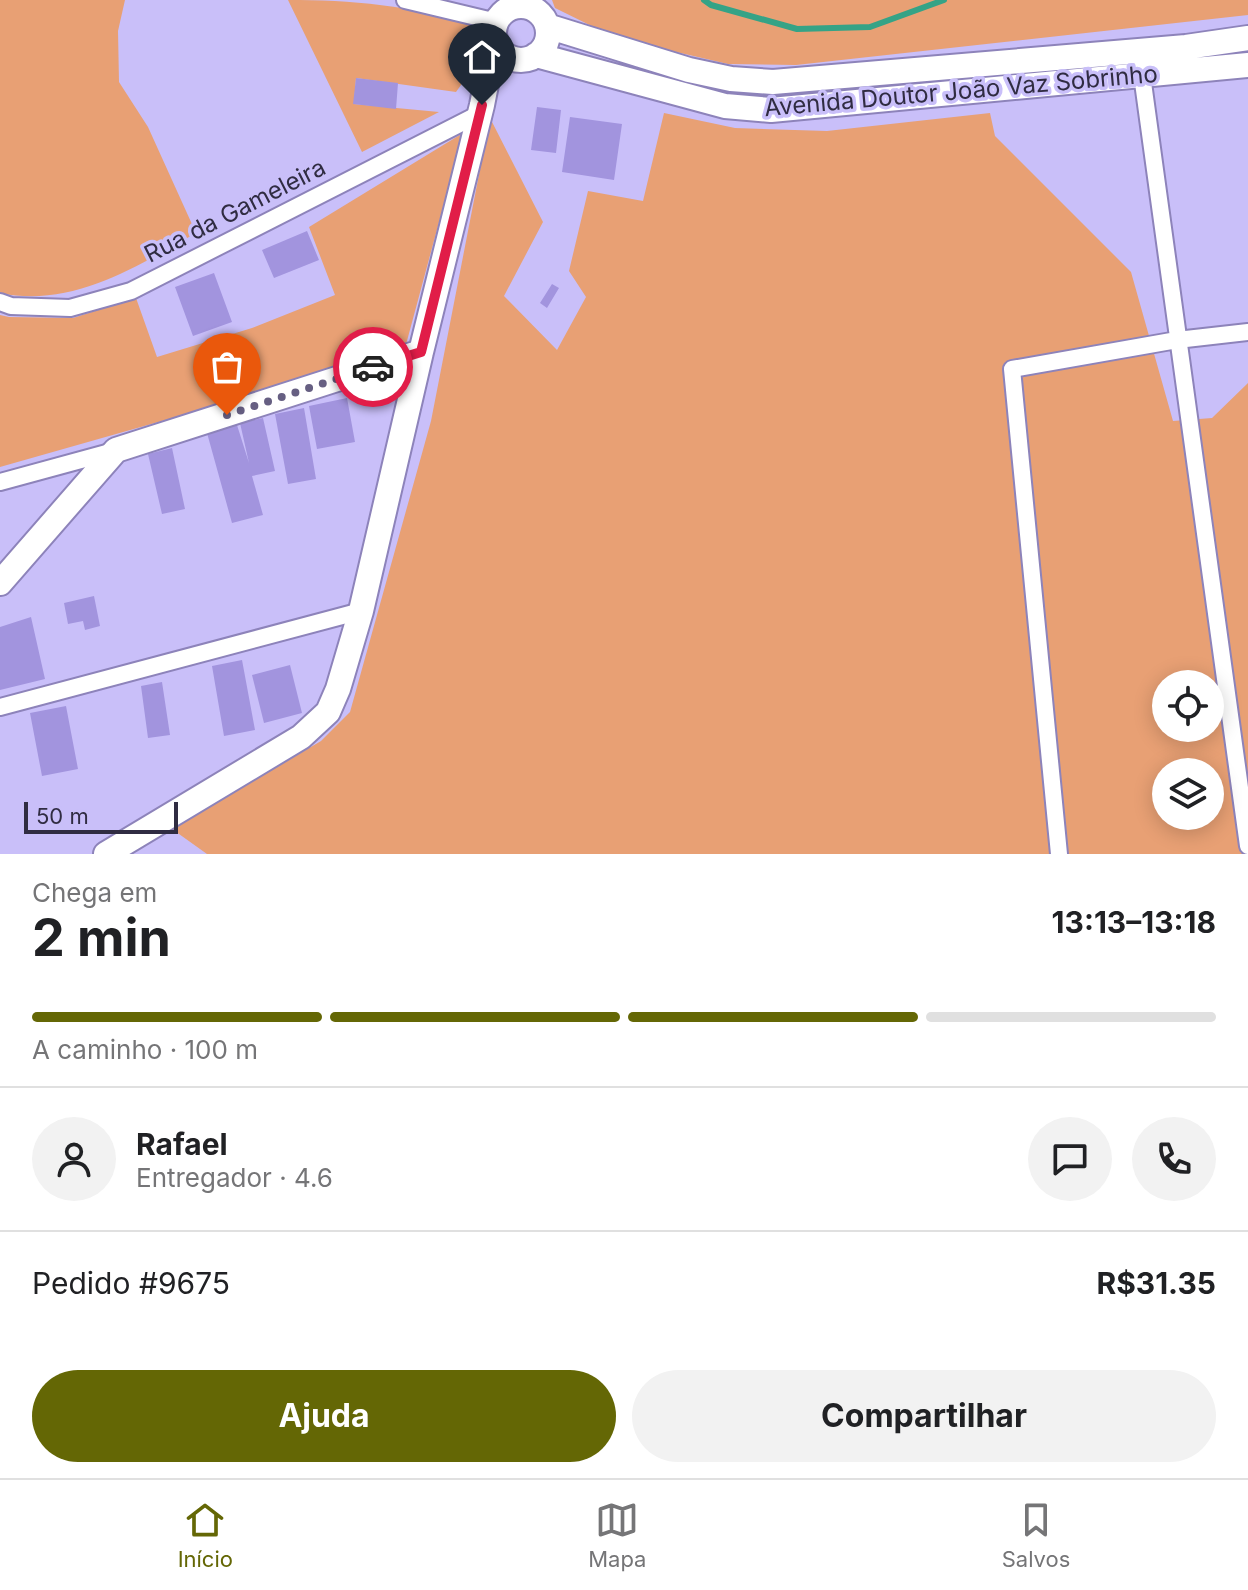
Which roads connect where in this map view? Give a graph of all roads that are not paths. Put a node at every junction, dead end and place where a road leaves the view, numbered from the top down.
1 (405, 0) edge
2 (542, 15) edge
3 (500, 19) edge
4 (1248, 38) edge
5 (1138, 51) junction
6 (532, 57) junction
7 (1248, 65) edge
8 (1142, 76) junction
9 (481, 110) junction
10 (0, 302) edge
11 (1248, 332) edge
12 (1177, 340) junction
13 (421, 352) junction
14 (116, 450) junction
15 (0, 482) edge
16 (0, 583) edge
17 (361, 611) junction
18 (0, 707) edge
19 (1248, 846) edge
20 (106, 854) edge
21 (1059, 854) edge

1 - 3 street
2 - 3 main road
2 - 5 main road, Avenida Doutor João Vaz Sobrinho
2 - 6 main road
3 - 6 main road
3 - 9 main road
4 - 5 main road, Avenida Doutor João Vaz Sobrinho
5 - 8 street
6 - 8 main road, Avenida Doutor João Vaz Sobrinho
6 - 9 main road
7 - 8 main road, Avenida Doutor João Vaz Sobrinho
8 - 12 street
9 - 10 street, Rua da Gameleira
9 - 13 main road
11 - 12 street
12 - 19 street
12 - 21 street
13 - 14 main road
13 - 17 main road
14 - 15 street
14 - 16 main road
17 - 18 street
17 - 20 main road

